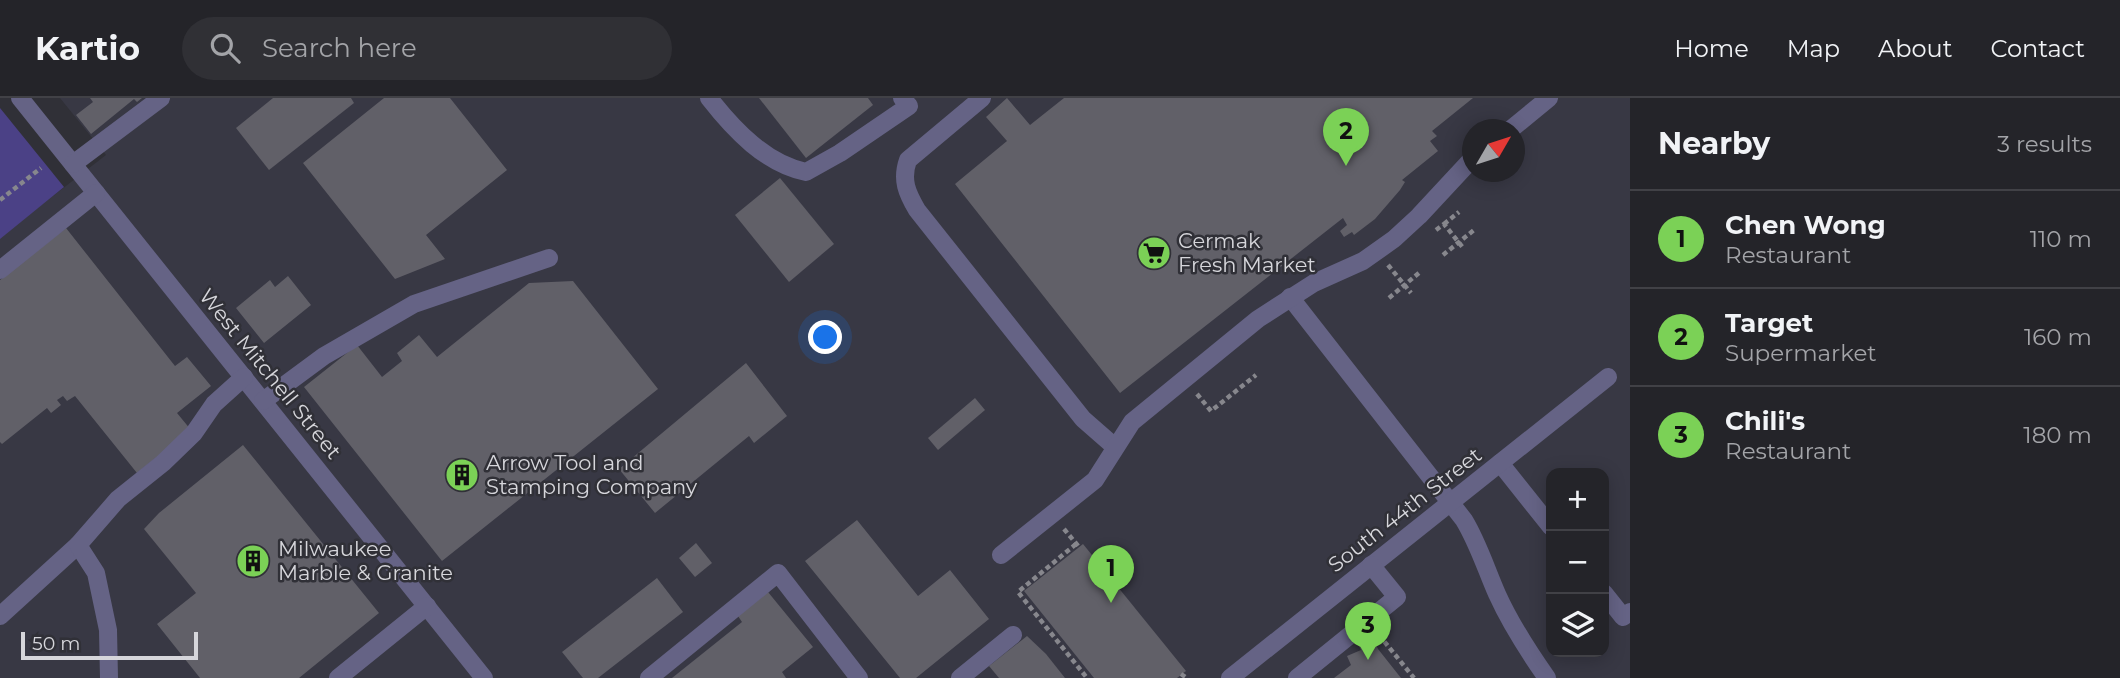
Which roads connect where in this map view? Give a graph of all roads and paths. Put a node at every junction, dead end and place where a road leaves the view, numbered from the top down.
1 (20, 98) edge
2 (161, 98) edge
3 (709, 98) edge
4 (902, 98) edge
5 (982, 98) edge
6 (1549, 98) edge
7 (1523, 119) edge
8 (73, 164) junction
9 (41, 168) dead end
10 (1462, 170) edge
11 (96, 193) junction
12 (0, 200) edge
13 (1459, 212) dead end
14 (1444, 224) junction
15 (1432, 228) dead end
16 (1474, 230) dead end
17 (1459, 243) junction
18 (1464, 249) dead end
19 (1443, 255) dead end
20 (549, 258) dead end
21 (1387, 264) dead end
22 (0, 270) edge
23 (1420, 272) dead end
24 (1405, 285) junction
25 (1411, 293) dead end
26 (1290, 297) junction
27 (1389, 298) dead end
28 (1256, 375) dead end
29 (244, 377) junction
30 (1608, 377) dead end
31 (1184, 379) junction
32 (264, 401) junction
33 (1115, 447) junction
34 (1500, 463) junction
35 (1451, 502) junction
36 (1546, 521) edge
37 (1076, 544) dead end
38 (78, 545) junction
39 (1001, 555) dead end
40 (1371, 565) junction
41 (1605, 594) edge
42 (427, 606) junction
43 (1630, 611) edge
44 (0, 616) edge
45 (1367, 621) junction
46 (1013, 635) dead end
47 (1181, 674) dead end
48 (108, 678) edge
49 (338, 678) edge
50 (484, 678) edge
51 (649, 678) edge
52 (859, 678) edge
53 (960, 678) edge
54 (1087, 678) edge
55 (1187, 678) edge
56 (1230, 678) edge
57 (1297, 678) edge
58 (1414, 678) edge
59 (1547, 678) edge

1 - 8 street, West Mitchell Street
2 - 8 street
3 - 4 street
5 - 33 street
6 - 7 street
8 - 11 street, West Mitchell Street
9 - 12 path
10 - 26 street
11 - 22 street
11 - 29 street, West Mitchell Street
13 - 14 path
14 - 15 path
14 - 17 path
16 - 17 path
17 - 18 path
17 - 19 path
20 - 32 street
21 - 24 path
23 - 24 path
24 - 25 path
24 - 27 path
26 - 31 street
26 - 35 street
28 - 31 path
29 - 32 street, West Mitchell Street
29 - 38 street
30 - 34 street, South 44th Street
31 - 33 street
32 - 42 street, West Mitchell Street
33 - 39 street
34 - 35 street, South 44th Street
34 - 36 street
35 - 40 street, South 44th Street
35 - 59 street
37 - 54 path
38 - 44 street
38 - 48 street
40 - 45 street
40 - 56 street, South 44th Street
41 - 43 street
42 - 49 street
42 - 50 street, West Mitchell Street
45 - 57 street
45 - 58 path
46 - 53 street
47 - 55 path
51 - 52 street

